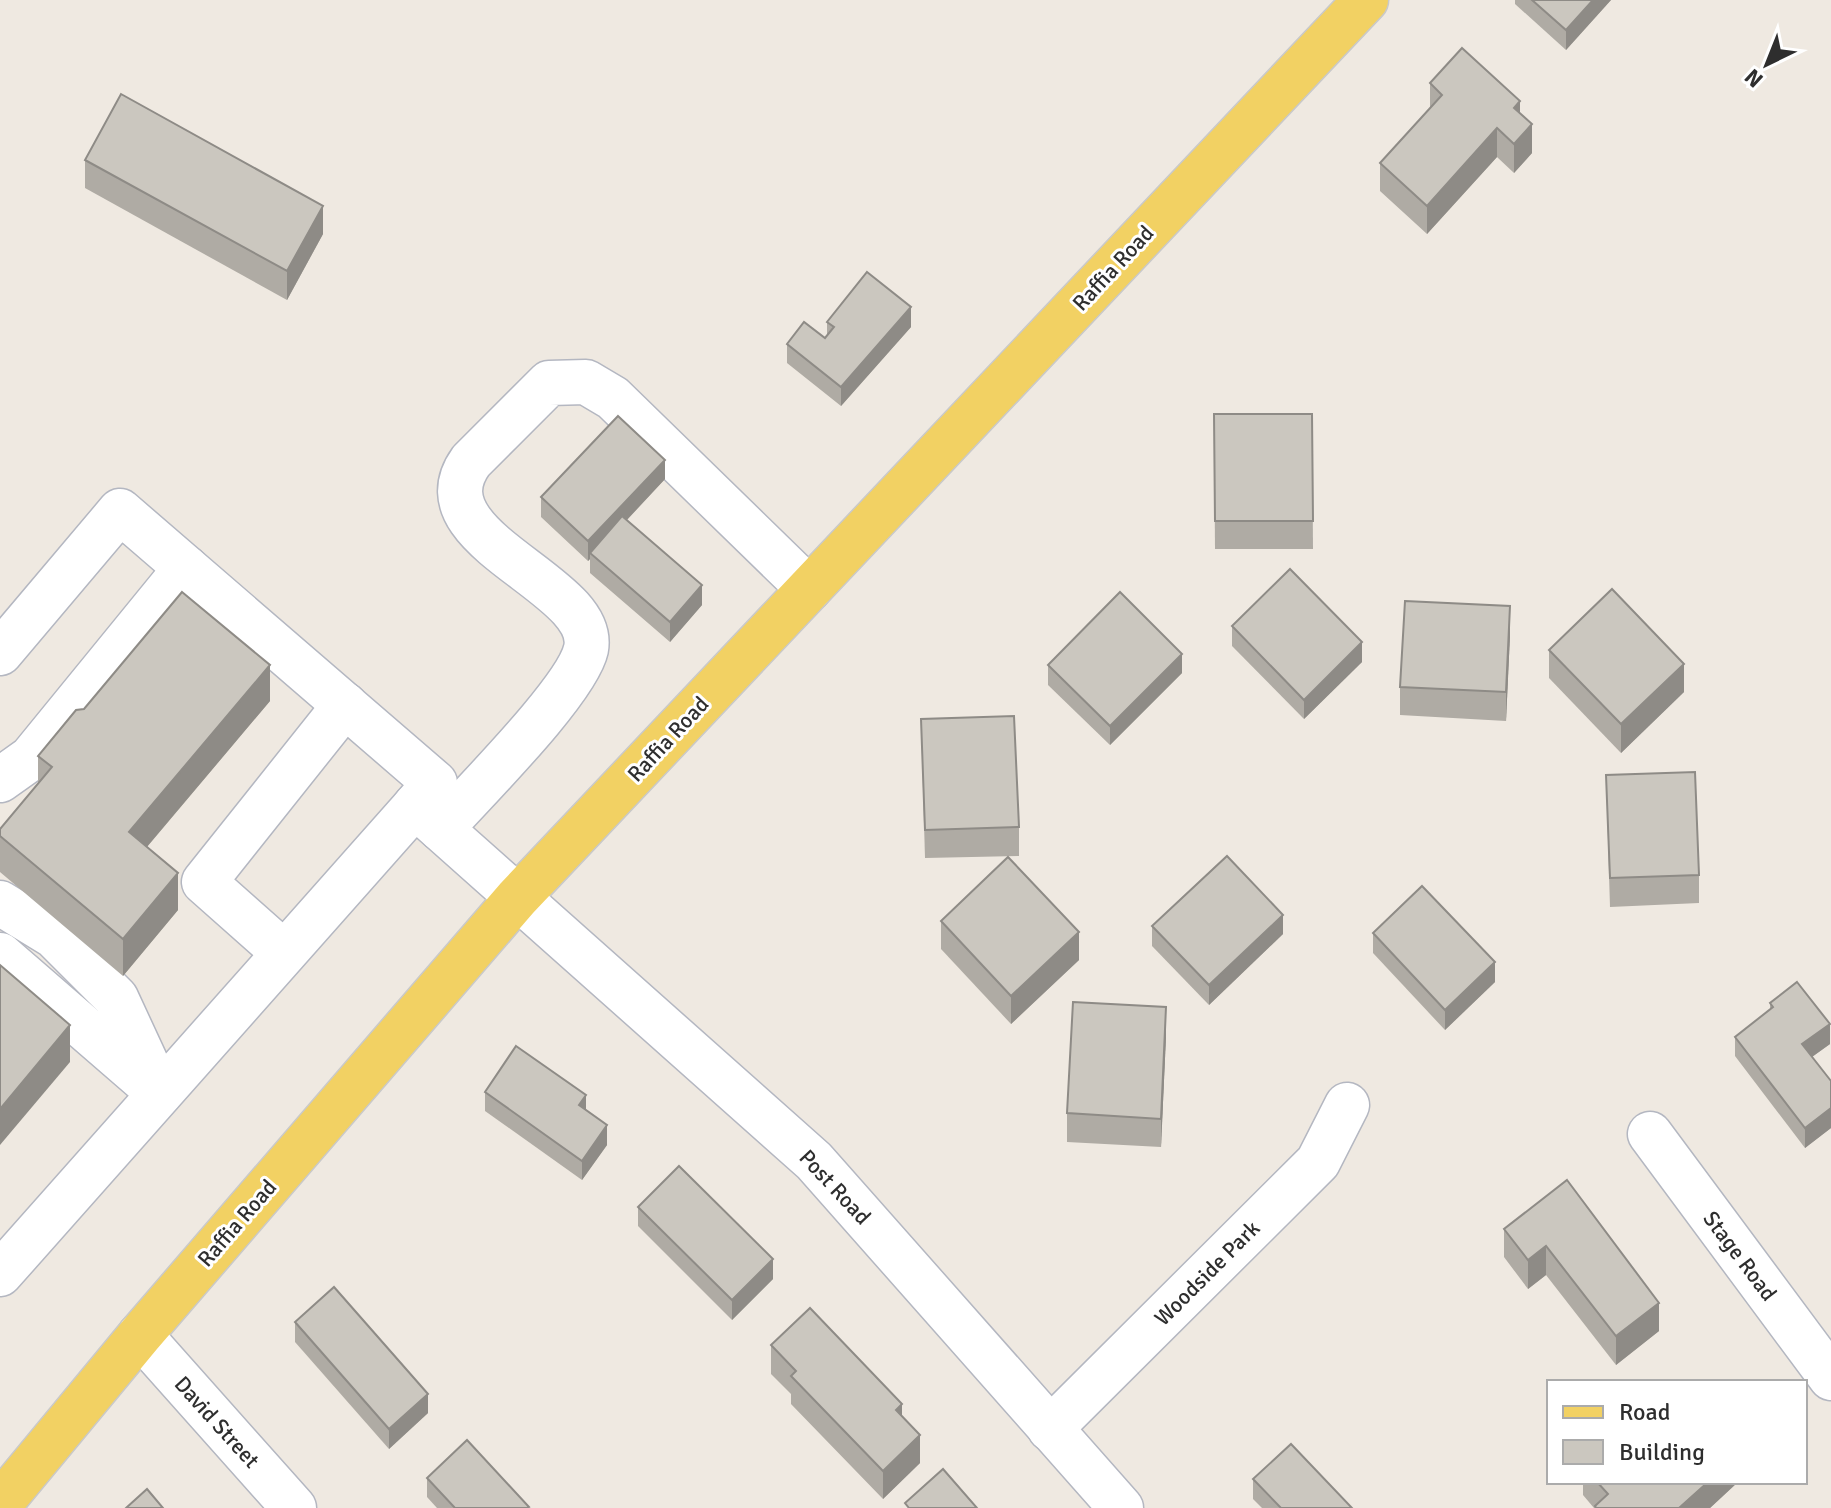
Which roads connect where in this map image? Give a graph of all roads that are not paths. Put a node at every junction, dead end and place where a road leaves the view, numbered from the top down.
1 (1366, 0) edge
2 (186, 568) junction
3 (809, 589) junction
4 (0, 653) edge
5 (345, 705) junction
6 (0, 780) edge
7 (428, 817) junction
8 (517, 898) junction
9 (0, 903) edge
10 (284, 953) junction
11 (0, 955) edge
12 (160, 1093) junction
13 (1347, 1105) dead end
14 (1650, 1134) dead end
15 (0, 1274) edge
16 (140, 1335) junction
17 (1831, 1378) edge
18 (1050, 1429) junction
19 (0, 1504) edge
20 (294, 1508) edge
21 (1121, 1508) edge

1 - 3 main road, Raffia Road
2 - 4 street
2 - 5 street
2 - 6 street
3 - 7 street
3 - 8 main road, Raffia Road
5 - 7 street
5 - 10 street
7 - 8 street, Post Road
7 - 10 street
8 - 16 main road, Raffia Road
8 - 18 street, Post Road
9 - 12 street
10 - 12 street
11 - 12 street
12 - 15 street
13 - 18 street, Woodside Park
14 - 17 street, Stage Road
16 - 19 main road, Raffia Road
16 - 20 street, David Street
18 - 21 street, Post Road

